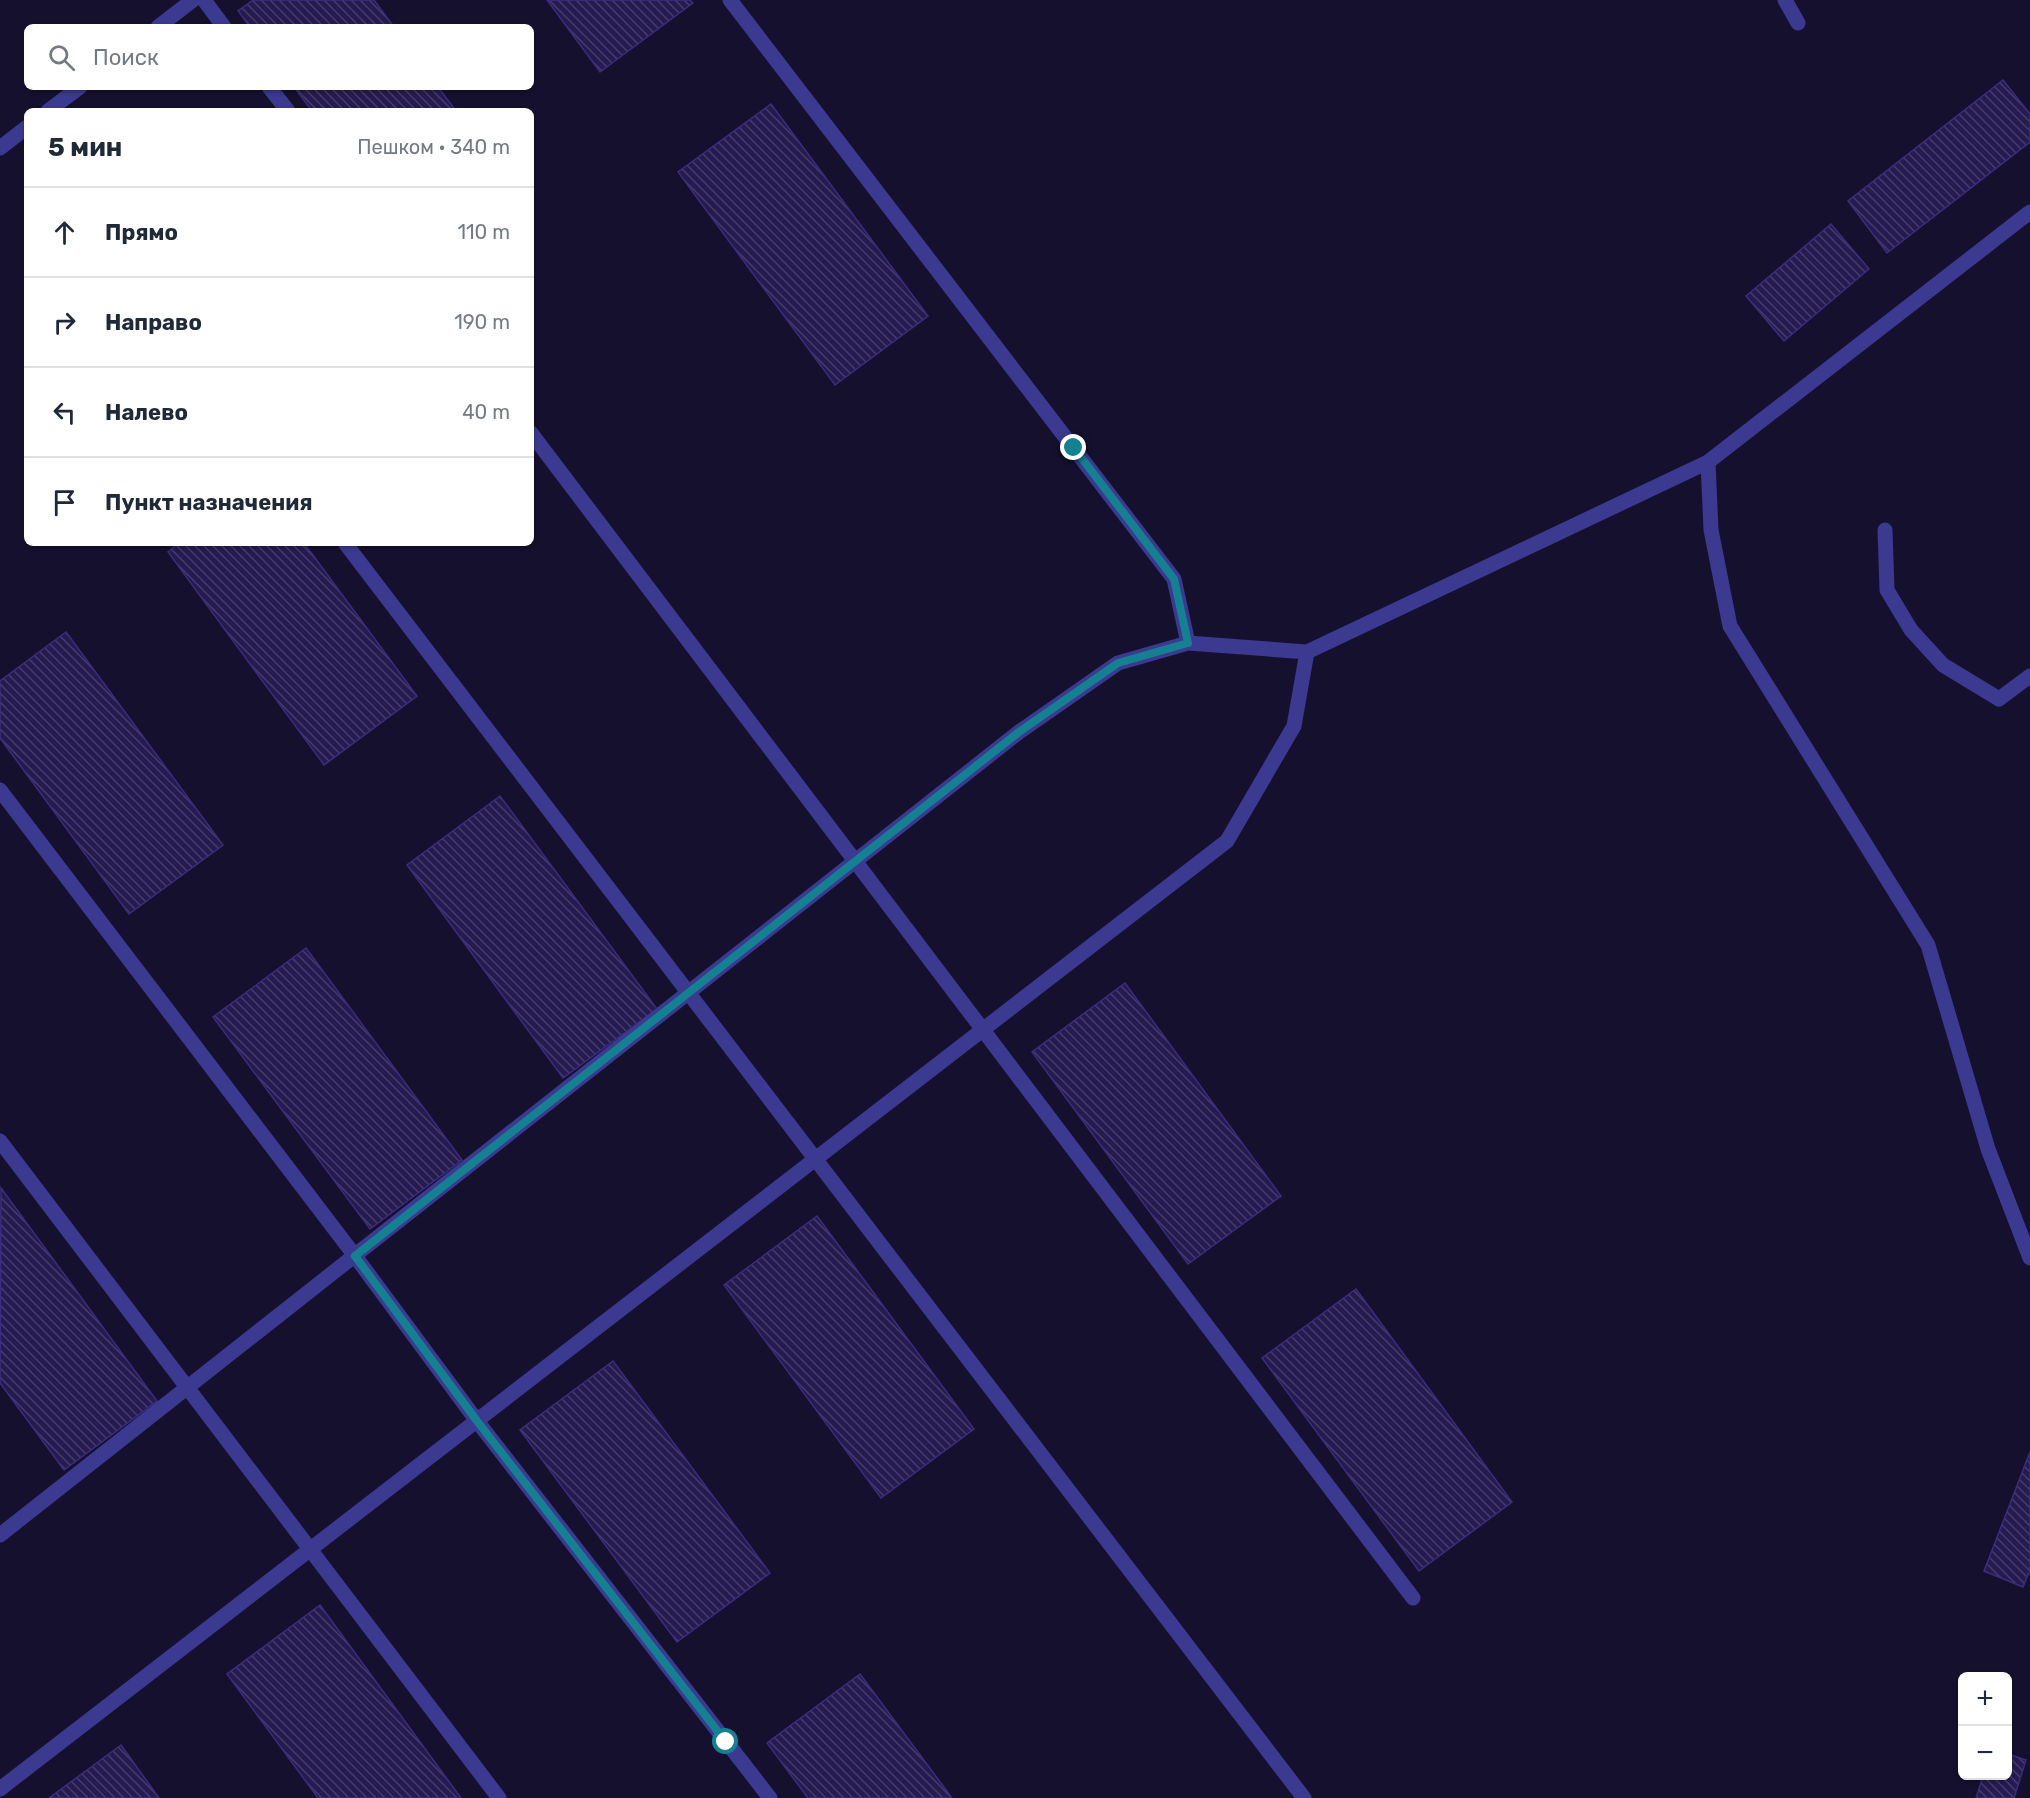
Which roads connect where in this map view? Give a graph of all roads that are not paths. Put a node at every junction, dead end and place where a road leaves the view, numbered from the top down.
1 (193, 0) edge
2 (204, 0) edge
3 (730, 0) edge
4 (1785, 0) edge
5 (1798, 23) dead end
6 (162, 24) edge
7 (222, 24) edge
8 (76, 90) edge
9 (272, 90) edge
10 (52, 108) edge
11 (286, 108) edge
12 (24, 129) edge
13 (0, 148) edge
14 (2030, 212) edge
15 (534, 437) edge
16 (1708, 462) junction
17 (1885, 530) dead end
18 (347, 546) edge
19 (1188, 643) junction
20 (1307, 652) junction
21 (2030, 676) edge
22 (0, 790) edge
23 (855, 861) junction
24 (687, 994) junction
25 (983, 1030) junction
26 (0, 1141) edge
27 (816, 1159) junction
28 (355, 1256) junction
29 (2030, 1258) edge
30 (188, 1388) junction
31 (477, 1421) junction
32 (0, 1535) edge
33 (310, 1549) junction
34 (1413, 1598) dead end
35 (0, 1789) edge
36 (499, 1798) edge
37 (770, 1798) edge
38 (1304, 1798) edge

1 - 6 lane
2 - 7 lane
3 - 19 lane
4 - 5 lane
8 - 10 lane
9 - 11 lane
12 - 13 lane
14 - 16 lane
15 - 23 lane
16 - 20 lane
16 - 29 lane
17 - 21 lane
18 - 24 lane
19 - 20 lane
19 - 23 lane
20 - 25 lane
22 - 28 lane
23 - 24 lane
23 - 25 lane
24 - 27 lane
24 - 28 lane
25 - 27 lane
25 - 34 lane
26 - 30 lane
27 - 31 lane
27 - 38 lane
28 - 30 lane
28 - 31 lane
30 - 32 lane
30 - 33 lane
31 - 33 lane
31 - 37 lane
33 - 35 lane
33 - 36 lane

